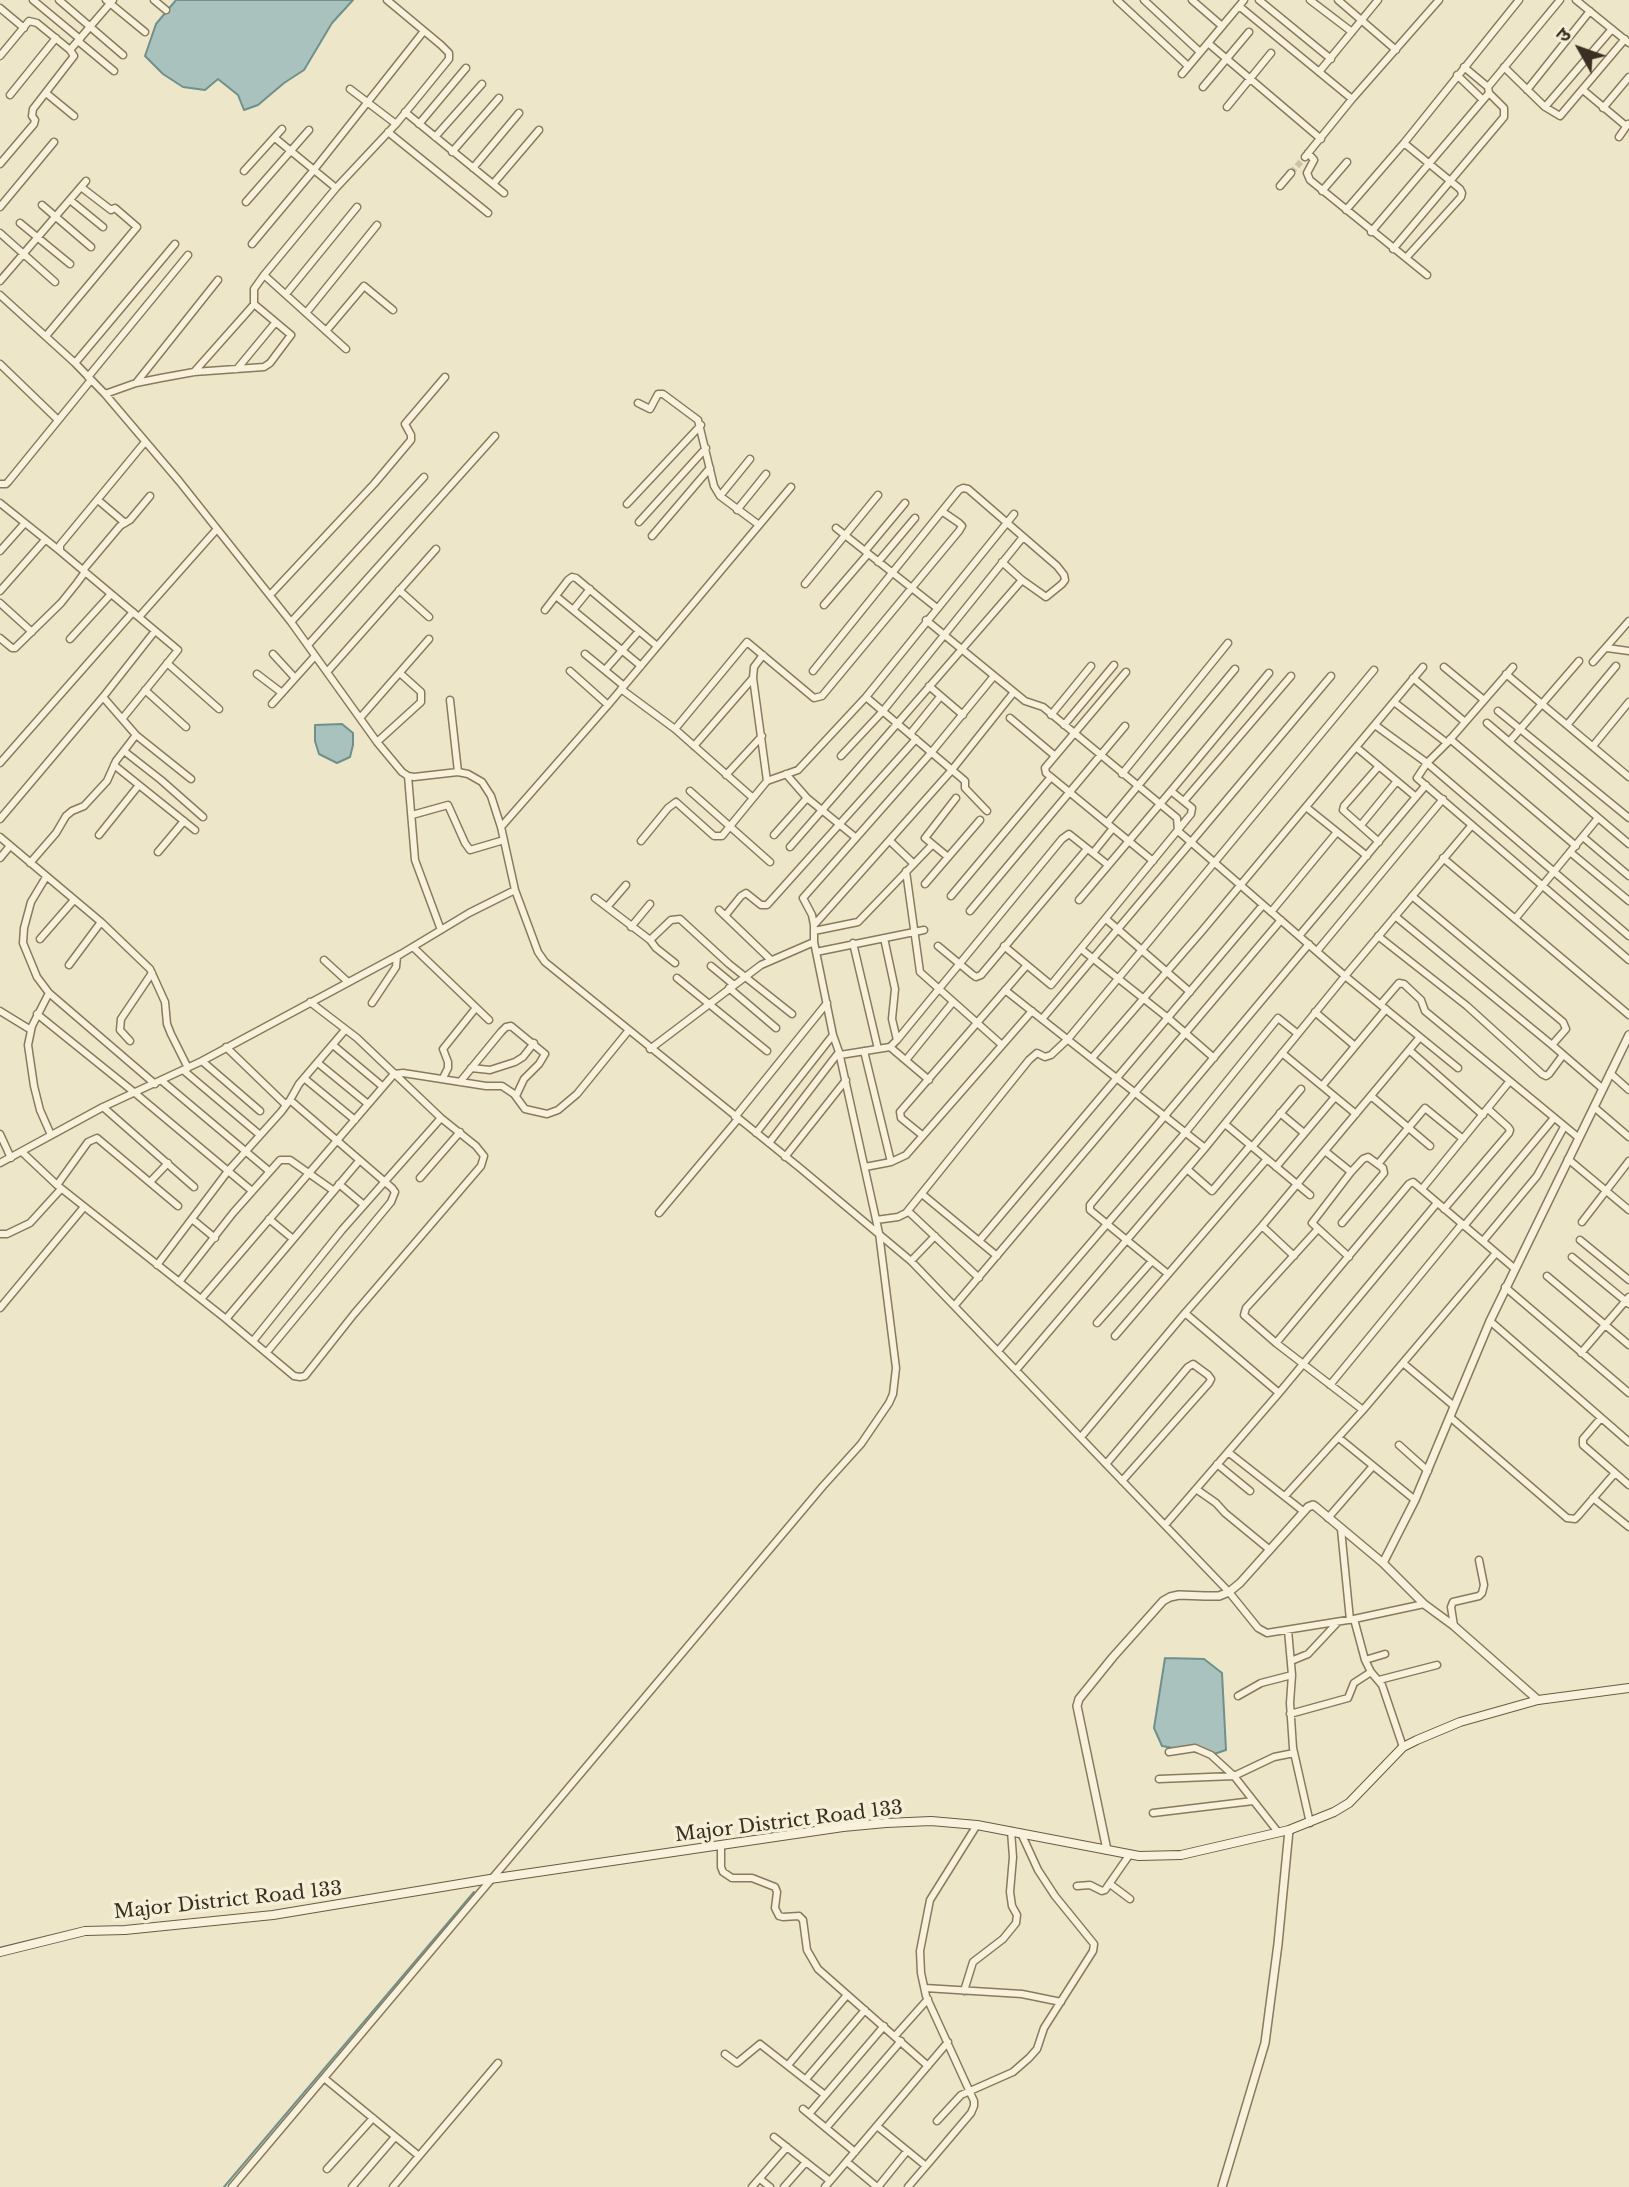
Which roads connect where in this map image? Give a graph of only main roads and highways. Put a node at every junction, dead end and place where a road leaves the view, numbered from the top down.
1 (1629, 1688) edge
2 (0, 1952) edge

1 - 2 main road, Major District Road 133

